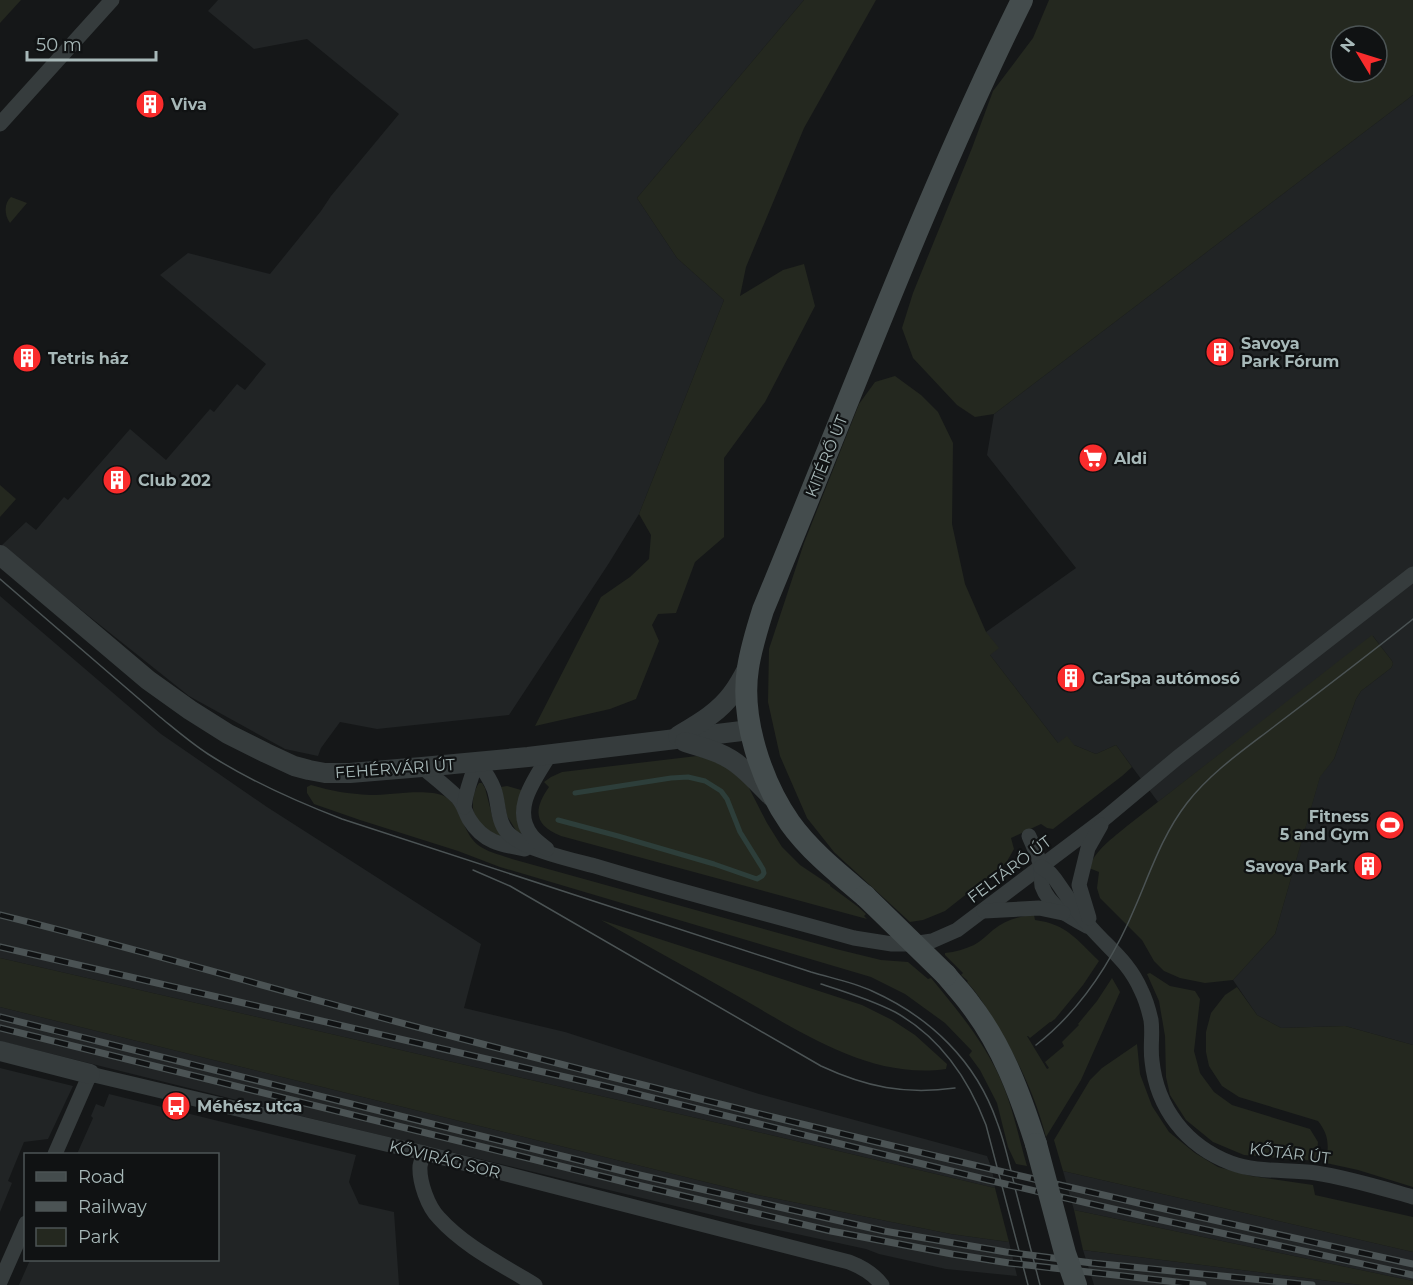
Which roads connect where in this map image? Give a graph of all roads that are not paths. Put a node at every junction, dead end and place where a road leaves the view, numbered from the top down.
1 (112, 0) edge
2 (1022, 0) edge
3 (0, 124) edge
4 (0, 555) edge
5 (1413, 574) edge
6 (747, 669) junction
7 (750, 730) junction
8 (673, 739) junction
9 (550, 754) junction
10 (477, 762) junction
11 (422, 767) junction
12 (775, 800) junction
13 (464, 807) junction
14 (1104, 819) junction
15 (1029, 836) dead end
16 (551, 853) junction
17 (1041, 867) junction
18 (984, 911) junction
19 (1063, 913) junction
20 (1092, 929) junction
21 (0, 1051) edge
22 (90, 1074) junction
23 (56, 1153) edge
24 (424, 1153) junction
25 (1413, 1197) edge
26 (24, 1228) edge
27 (0, 1282) edge
28 (535, 1285) edge
29 (882, 1285) edge
30 (1076, 1285) edge

1 - 3 street
2 - 6 main road, KITÉRŐ ÚT
4 - 11 street, FEHÉRVÁRI ÚT
5 - 14 street, FELTÁRÓ ÚT
6 - 7 main road, KITÉRŐ ÚT
6 - 8 street
7 - 8 street, FEHÉRVÁRI ÚT
7 - 12 main road, KITÉRŐ ÚT
8 - 9 street, FEHÉRVÁRI ÚT
8 - 12 street
9 - 10 street, FEHÉRVÁRI ÚT
9 - 16 street, FELTÁRÓ ÚT
10 - 11 street, FEHÉRVÁRI ÚT
10 - 13 street
10 - 16 street, FELTÁRÓ ÚT
11 - 13 street, FELTÁRÓ ÚT
12 - 30 main road, KITÉRŐ ÚT, bridge
13 - 16 street, FELTÁRÓ ÚT
14 - 17 street, FELTÁRÓ ÚT
14 - 20 street, KŐTÁR ÚT
15 - 17 street
16 - 18 street, FELTÁRÓ ÚT
17 - 18 street, FELTÁRÓ ÚT
17 - 19 street, KŐTÁR ÚT
17 - 20 street, KŐTÁR ÚT
18 - 19 street, KŐTÁR ÚT
19 - 20 street, KŐTÁR ÚT
20 - 25 street, KŐTÁR ÚT
21 - 22 street, KŐVIRÁG SOR
22 - 23 street
22 - 24 street, KŐVIRÁG SOR
24 - 28 street
24 - 29 street, KŐVIRÁG SOR
26 - 27 street

